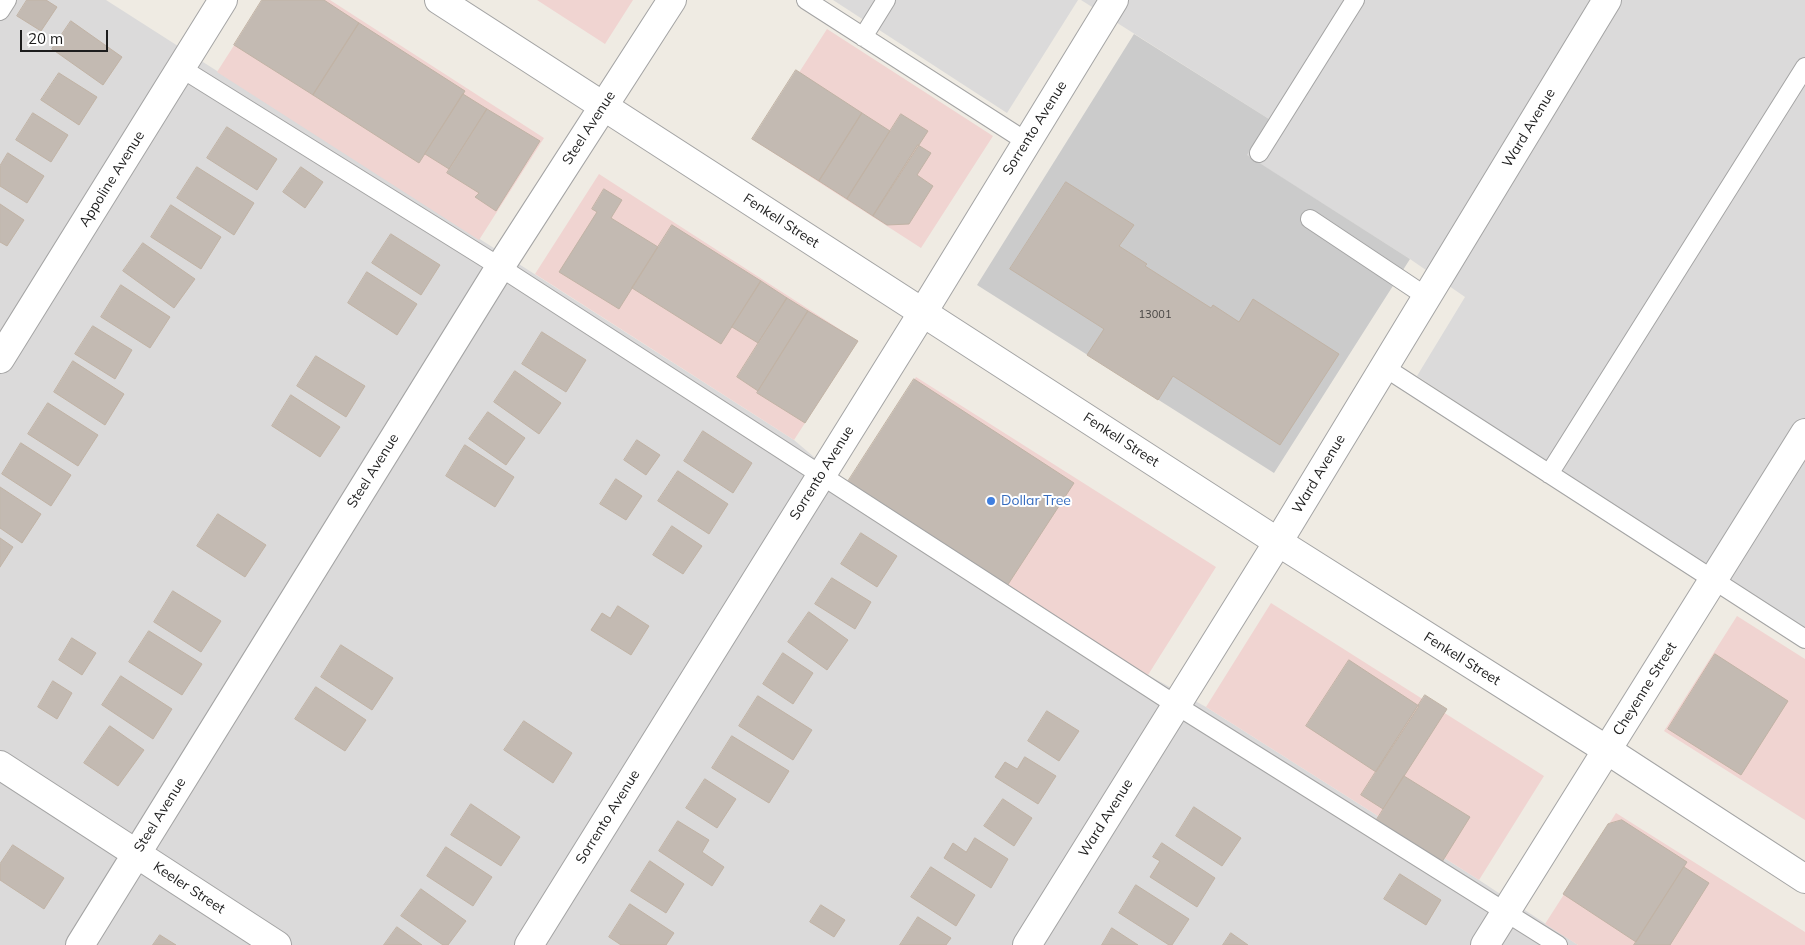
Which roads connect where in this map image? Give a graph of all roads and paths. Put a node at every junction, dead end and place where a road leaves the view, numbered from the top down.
1 (7, 0) edge
2 (223, 0) edge
3 (438, 0) edge
4 (672, 0) edge
5 (806, 0) edge
6 (886, 0) edge
7 (1114, 0) edge
8 (1355, 0) edge
9 (1607, 0) edge
10 (0, 11) edge
11 (863, 37) junction
12 (1805, 67) edge
13 (181, 68) junction
14 (602, 106) junction
15 (1027, 142) junction
16 (1259, 153) dead end
17 (1310, 219) dead end
18 (500, 267) junction
19 (1427, 297) junction
20 (922, 312) junction
21 (0, 359) edge
22 (1384, 367) junction
23 (1805, 433) edge
24 (1549, 474) junction
25 (820, 475) junction
26 (1278, 542) junction
27 (1714, 580) junction
28 (1805, 639) edge
29 (1176, 705) junction
30 (1607, 750) junction
31 (0, 765) edge
32 (136, 854) junction
33 (1805, 879) edge
34 (1506, 912) junction
35 (80, 945) edge
36 (277, 945) edge
37 (529, 945) edge
38 (1026, 945) edge
39 (1485, 945) edge
40 (1558, 945) edge

1 - 10 lane
2 - 13 street, Appoline Avenue
3 - 14 street, Fenkell Street
4 - 14 street, Steel Avenue
5 - 11 lane
6 - 11 lane
7 - 15 street, Sorrento Avenue
8 - 16 lane
9 - 19 street, Ward Avenue
11 - 15 lane
12 - 24 lane
13 - 18 lane
13 - 21 street, Appoline Avenue
14 - 18 street, Steel Avenue
14 - 20 street, Fenkell Street
15 - 20 street, Sorrento Avenue
17 - 19 lane
18 - 25 lane
18 - 32 street, Steel Avenue
19 - 22 street, Ward Avenue
20 - 25 street, Sorrento Avenue
20 - 26 street, Fenkell Street
22 - 24 lane
22 - 26 street, Ward Avenue
23 - 27 street, Cheyenne Street
24 - 27 lane
25 - 29 lane
25 - 37 street, Sorrento Avenue
26 - 29 street, Ward Avenue
26 - 30 street, Fenkell Street
27 - 28 lane
27 - 30 street, Cheyenne Street
29 - 34 lane
29 - 38 street, Ward Avenue
30 - 33 street, Fenkell Street
30 - 34 street, Cheyenne Street
31 - 32 street, Keeler Street
32 - 35 street, Steel Avenue
32 - 36 street, Keeler Street
34 - 39 street, Cheyenne Street
34 - 40 lane

